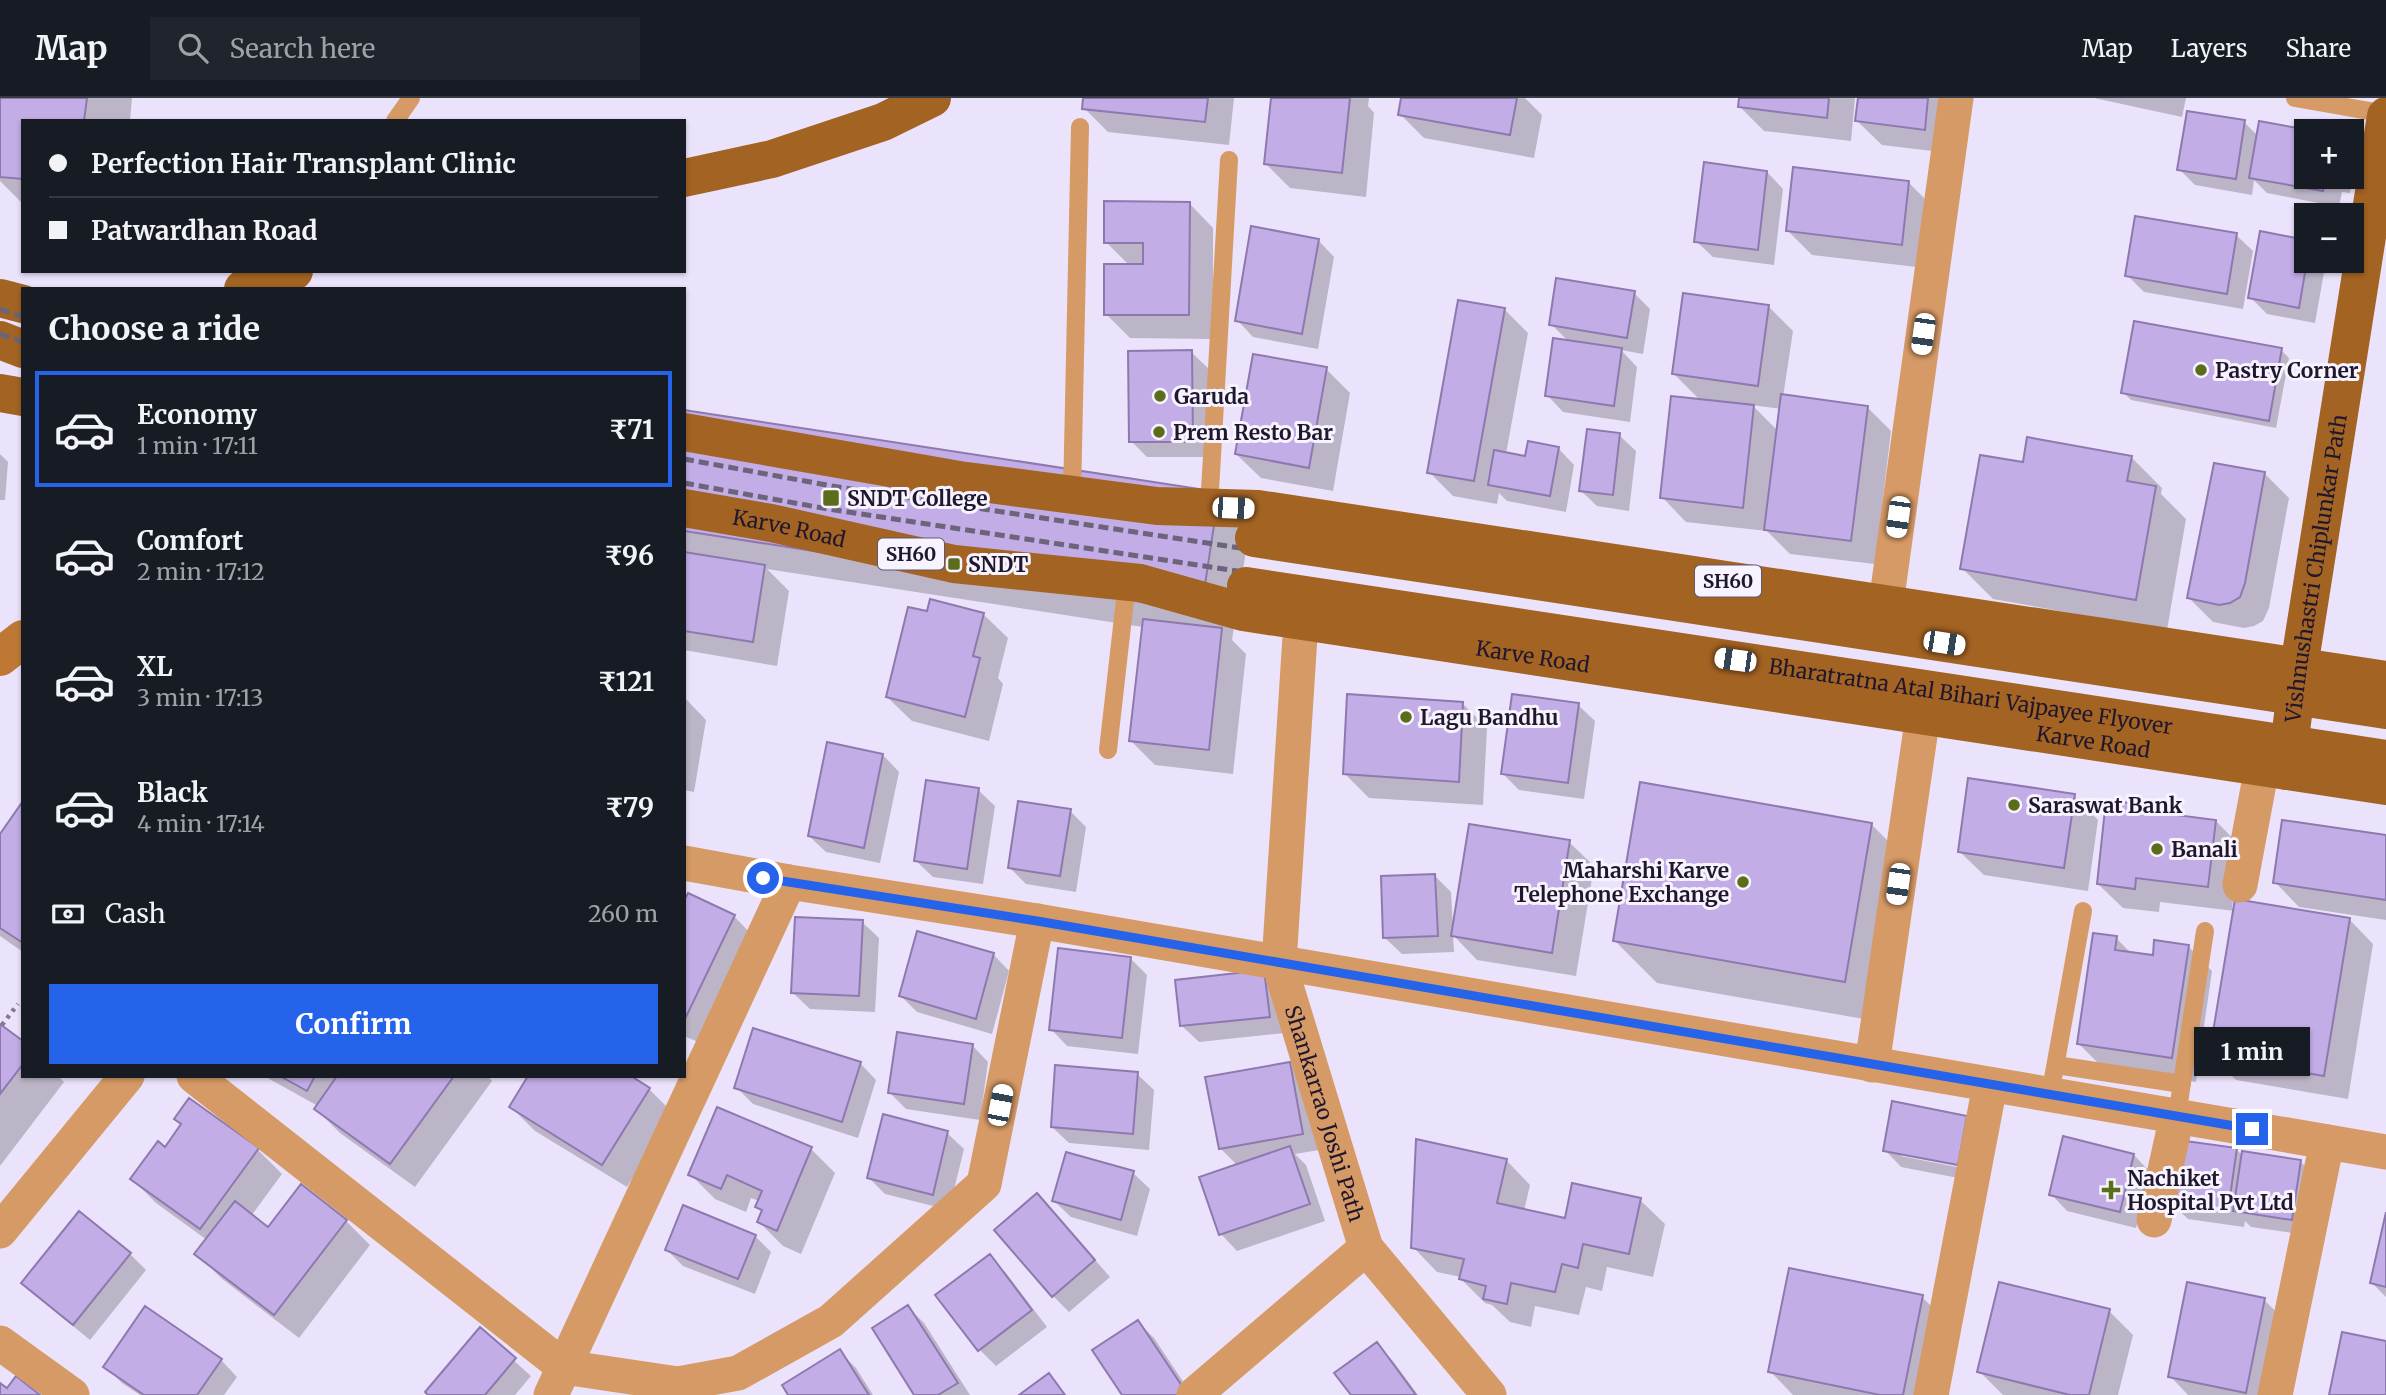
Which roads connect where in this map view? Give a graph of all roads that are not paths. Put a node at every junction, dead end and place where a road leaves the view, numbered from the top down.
1 (411, 98) edge
2 (932, 98) edge
3 (1956, 98) edge
4 (2295, 98) edge
5 (2386, 115) edge
6 (396, 119) edge
7 (1080, 127) dead end
8 (1229, 160) dead end
9 (2381, 176) edge
10 (686, 178) edge
11 (288, 273) edge
12 (249, 287) edge
13 (0, 298) edge
14 (21, 303) edge
15 (0, 340) edge
16 (21, 348) edge
17 (0, 393) edge
18 (21, 397) edge
19 (686, 432) edge
20 (1072, 495) junction
21 (1157, 506) junction
22 (686, 508) edge
23 (1209, 508) junction
24 (1133, 583) junction
25 (1886, 604) junction
26 (1301, 621) junction
27 (21, 641) edge
28 (0, 657) edge
29 (2299, 667) junction
30 (2386, 680) edge
31 (2386, 710) edge
32 (1923, 715) junction
33 (1108, 750) dead end
34 (2386, 759) edge
35 (2274, 769) junction
36 (2386, 786) edge
37 (686, 863) edge
38 (789, 883) junction
39 (2240, 885) dead end
40 (2083, 911) dead end
41 (1037, 921) junction
42 (2205, 931) dead end
43 (1279, 963) junction
44 (1872, 1065) junction
45 (125, 1078) edge
46 (196, 1078) edge
47 (2053, 1080) junction
48 (1990, 1085) junction
49 (2179, 1100) junction
50 (2328, 1142) junction
51 (2386, 1153) edge
52 (2154, 1220) dead end
53 (0, 1231) edge
54 (1366, 1248) junction
55 (0, 1343) edge
56 (558, 1381) edge
57 (72, 1395) edge
58 (1194, 1395) edge
59 (1489, 1395) edge
60 (1931, 1395) edge
61 (2275, 1395) edge

1 - 6 lane
2 - 10 main road
3 - 25 street
4 - 5 lane
5 - 9 main road, Vishnushastri Chiplunkar Path
7 - 20 lane
8 - 23 lane
9 - 29 main road, Vishnushastri Chiplunkar Path
11 - 12 main road
13 - 14 main road
15 - 16 main road
17 - 18 main road
19 - 20 main road, SH60
20 - 21 main road, SH60
21 - 23 main road, SH60
21 - 31 main road, bridge
22 - 24 main road, Karve Road / SH60
23 - 25 main road, SH60
24 - 26 main road, Karve Road / SH60
24 - 33 lane
24 - 34 main road, Bharatratna Atal Bihari Vajpayee Flyover, bridge
25 - 29 main road, SH60
26 - 32 main road, Karve Road / SH60
26 - 43 street, Shankarrao Joshi Path
27 - 28 street
29 - 30 main road, SH60
29 - 35 main road, Vishnushastri Chiplunkar Path
32 - 35 main road, Karve Road / SH60
32 - 44 street
35 - 36 main road, Karve Road / SH60
35 - 39 street
37 - 38 street
38 - 41 street
38 - 56 street
40 - 47 lane
41 - 43 street
41 - 56 street
42 - 49 lane
43 - 44 street
43 - 54 street, Shankarrao Joshi Path
44 - 48 street
45 - 53 street
46 - 56 street
47 - 48 street
47 - 49 street
48 - 60 street
49 - 50 street
49 - 52 street
50 - 51 street
50 - 61 street
54 - 58 street
54 - 59 street, Shankarrao Joshi Path
55 - 57 street

